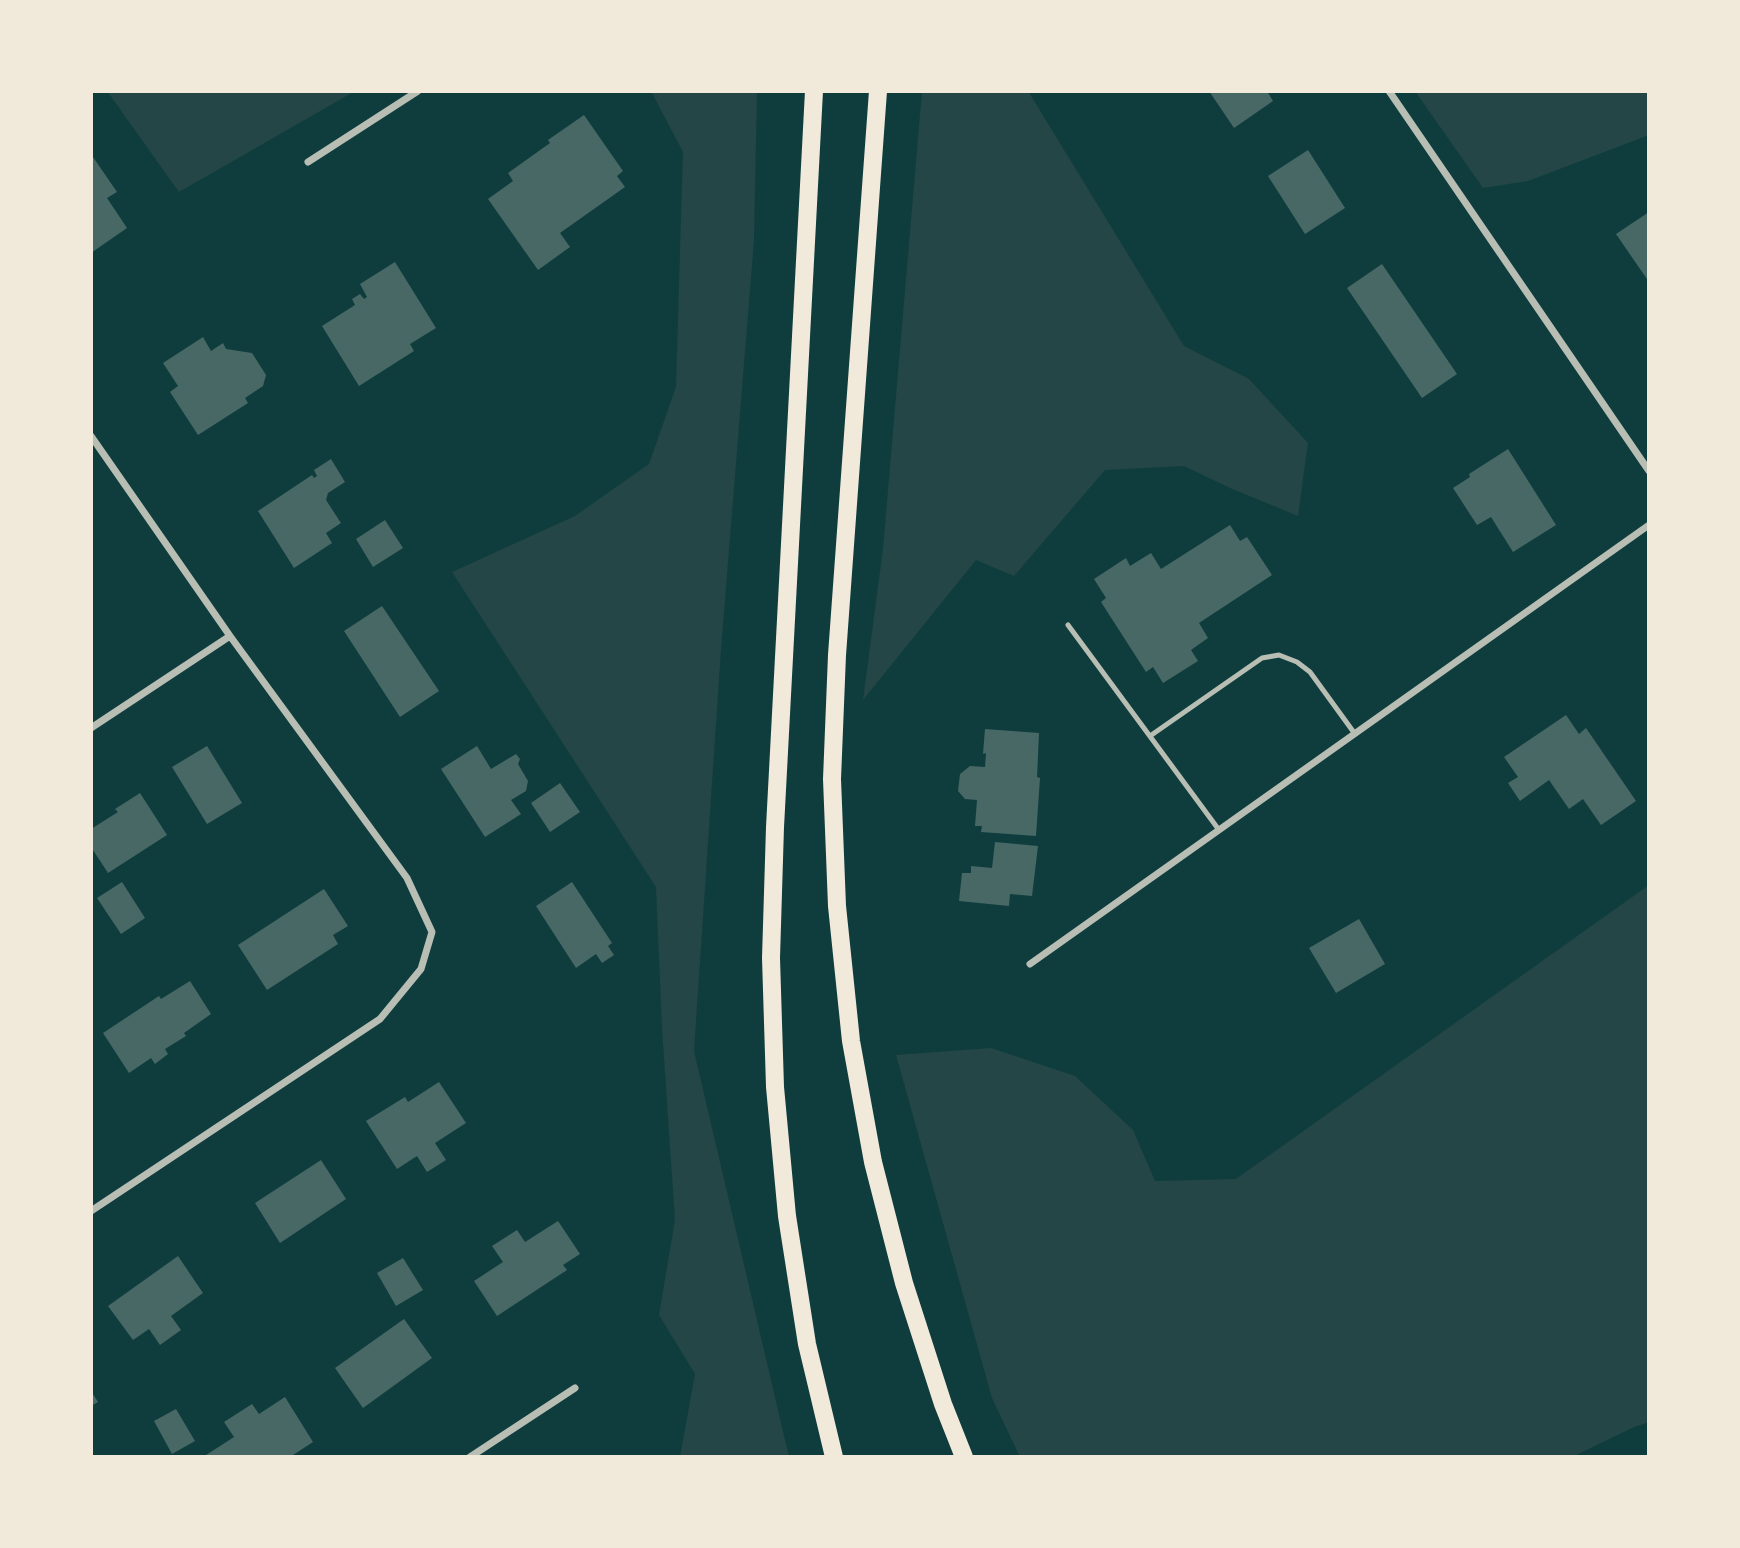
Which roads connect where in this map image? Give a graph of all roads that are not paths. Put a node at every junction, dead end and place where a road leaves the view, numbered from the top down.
1 (418, 91) edge
2 (814, 91) edge
3 (878, 91) edge
4 (1389, 91) edge
5 (308, 162) dead end
6 (91, 436) edge
7 (1649, 471) edge
8 (1649, 525) edge
9 (1068, 625) dead end
10 (230, 636) junction
11 (91, 728) edge
12 (1355, 734) junction
13 (1150, 736) junction
14 (1219, 830) junction
15 (1030, 964) dead end
16 (91, 1211) edge
17 (575, 1388) dead end
18 (470, 1457) edge
19 (834, 1457) edge
20 (964, 1457) edge

1 - 5 street
2 - 19 main road
3 - 20 main road
4 - 7 street
6 - 10 street
8 - 12 street
9 - 13 lane
10 - 11 street
10 - 16 street
12 - 13 lane
12 - 14 street
13 - 14 lane
14 - 15 street
17 - 18 street

